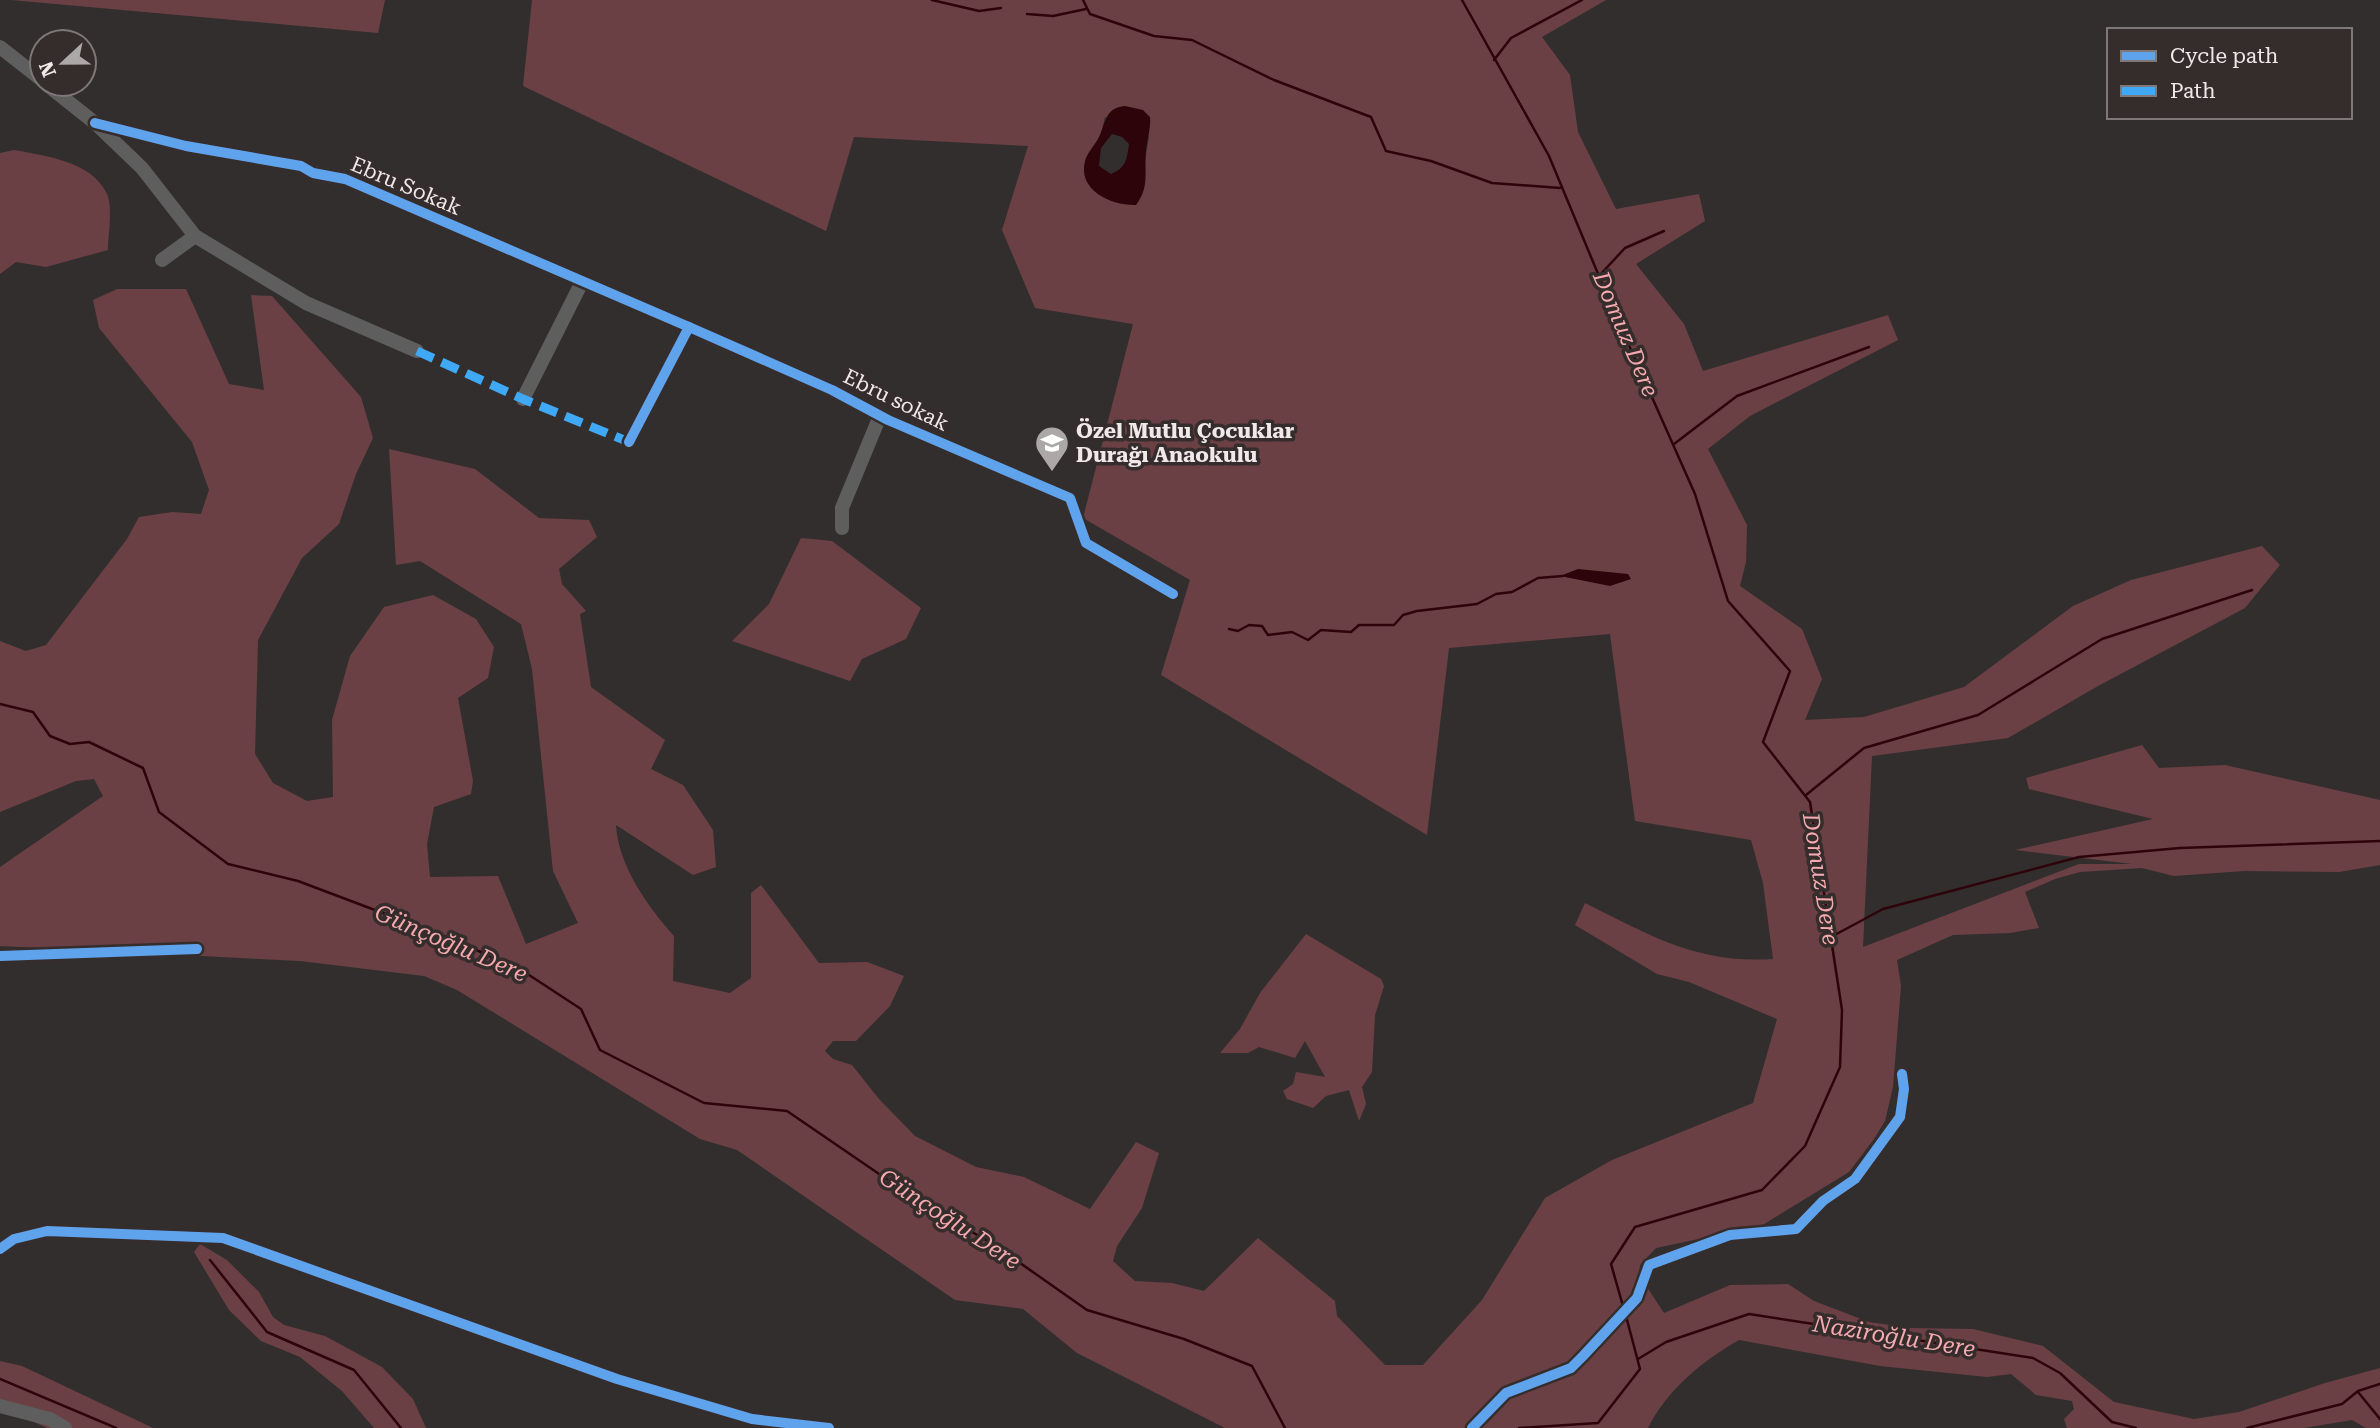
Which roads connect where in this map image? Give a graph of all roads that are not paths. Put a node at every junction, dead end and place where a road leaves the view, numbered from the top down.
1 (0, 47) edge
2 (28, 69) edge
3 (64, 98) edge
4 (95, 122) junction
5 (195, 236) junction
6 (162, 260) dead end
7 (582, 282) junction
8 (689, 327) junction
9 (417, 351) dead end
10 (523, 400) dead end
11 (880, 416) junction
12 (629, 442) dead end
13 (842, 528) dead end
14 (1173, 594) dead end
15 (197, 949) dead end
16 (0, 956) edge
17 (1902, 1074) dead end
18 (0, 1249) edge
19 (0, 1406) edge
20 (65, 1428) edge
21 (829, 1428) edge
22 (1472, 1428) edge

1 - 2 street
3 - 4 street
4 - 5 street
4 - 7 street, Ebru Sokak
5 - 6 street
5 - 9 street
7 - 8 street, Ebru Sokak
7 - 10 street
8 - 11 street, Ebru sokak
8 - 12 street
11 - 13 street
11 - 14 street, Ebru sokak
15 - 16 street
17 - 22 street
18 - 21 street
19 - 20 street

